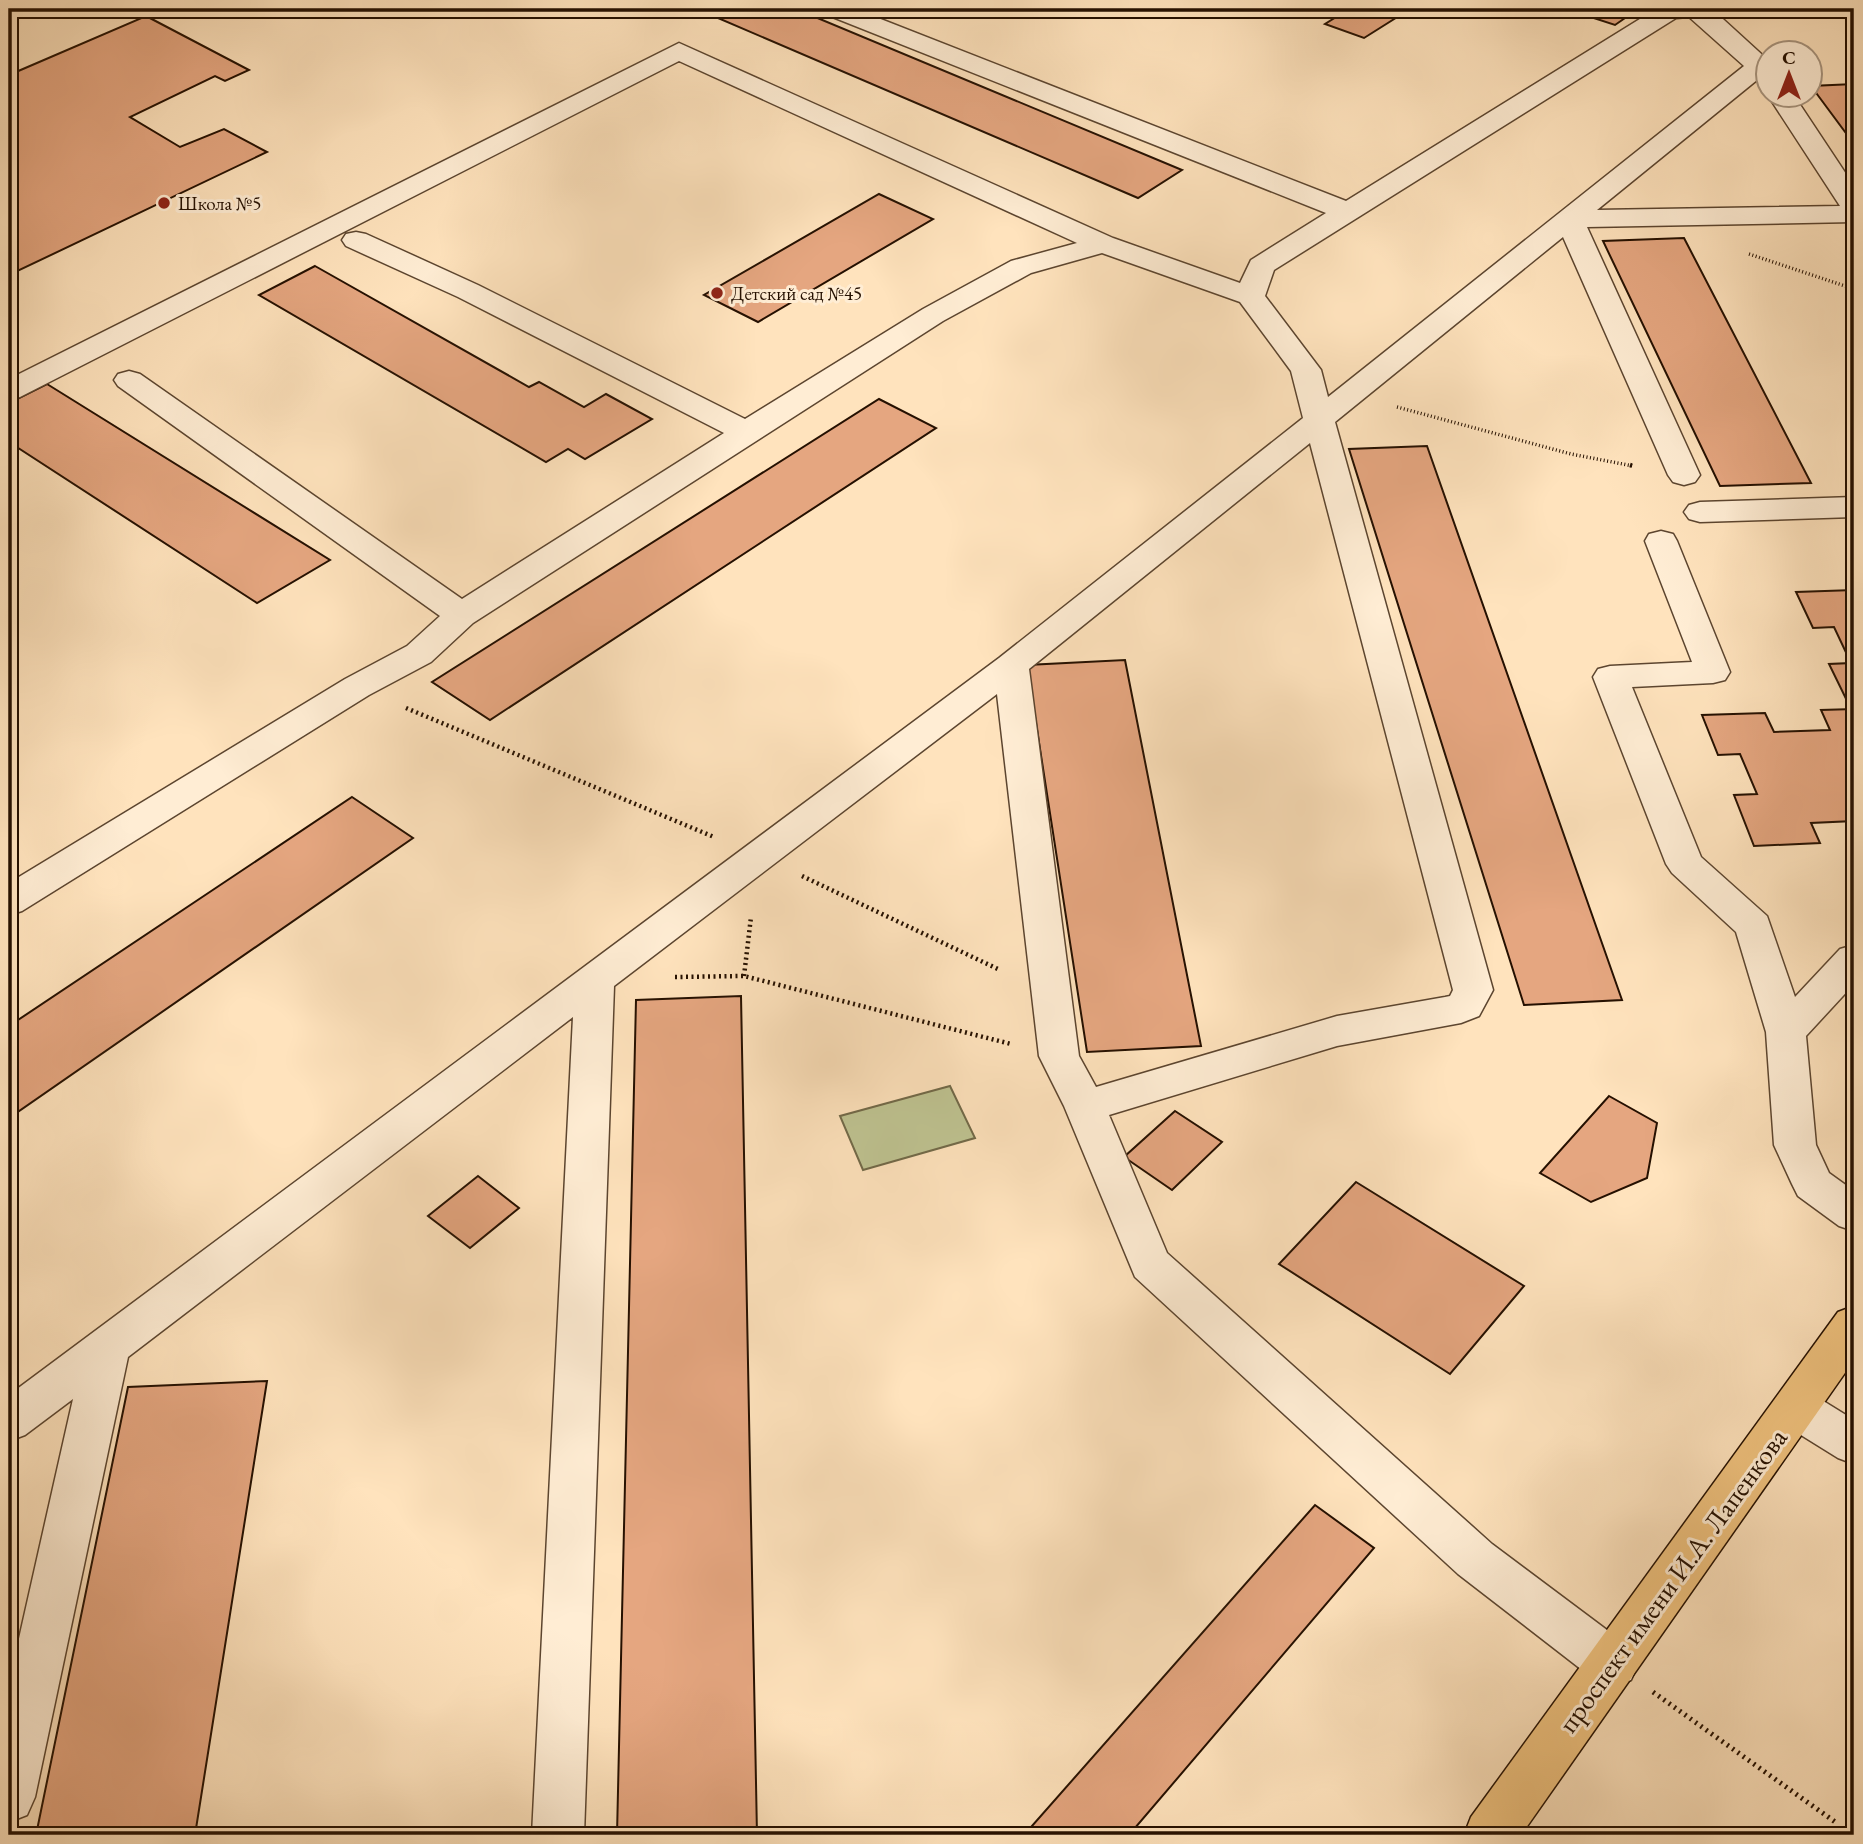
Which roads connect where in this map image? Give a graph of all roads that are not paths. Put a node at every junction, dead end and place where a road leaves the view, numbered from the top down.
1 (834, 9) edge
2 (1699, 10) edge
3 (1755, 63) edge
4 (1755, 79) edge
5 (1789, 108) edge
6 (1854, 206) edge
7 (1348, 212) junction
8 (1854, 214) edge
9 (1569, 219) junction
10 (356, 240) dead end
11 (1103, 244) junction
12 (1250, 296) junction
13 (129, 380) dead end
14 (9, 391) edge
15 (1320, 419) junction
16 (746, 432) junction
17 (1684, 475) road end
18 (1854, 507) edge
19 (1700, 512) dead end
20 (1661, 541) dead end
21 (460, 615) junction
22 (1011, 666) junction
23 (9, 901) edge
24 (1854, 959) edge
25 (595, 979) junction
26 (1786, 1032) junction
27 (1085, 1106) junction
28 (1854, 1214) edge
29 (1854, 1325) edge
30 (107, 1349) junction
31 (1796, 1408) junction
32 (9, 1421) edge
33 (1854, 1444) edge
34 (1613, 1664) junction
35 (9, 1797) edge
36 (558, 1835) edge
37 (1490, 1835) edge

1 - 7 lane
2 - 3 lane
2 - 7 lane
4 - 9 lane
5 - 6 lane
7 - 12 lane
8 - 9 lane
9 - 15 lane
9 - 17 lane
10 - 16 lane
11 - 12 lane
11 - 14 lane
11 - 16 lane
12 - 15 lane
13 - 21 lane
15 - 22 lane
15 - 27 lane
16 - 21 lane
18 - 19 lane
20 - 26 lane
21 - 23 lane
22 - 25 lane
22 - 27 lane
24 - 26 lane
25 - 30 lane
25 - 36 lane
26 - 28 lane
27 - 34 lane
29 - 31 main road, проспект имени И.А. Лапенкова
30 - 32 lane
30 - 35 lane
31 - 33 lane
31 - 34 main road, проспект имени И.А. Лапенкова
34 - 37 main road, проспект имени И.А. Лапенкова

